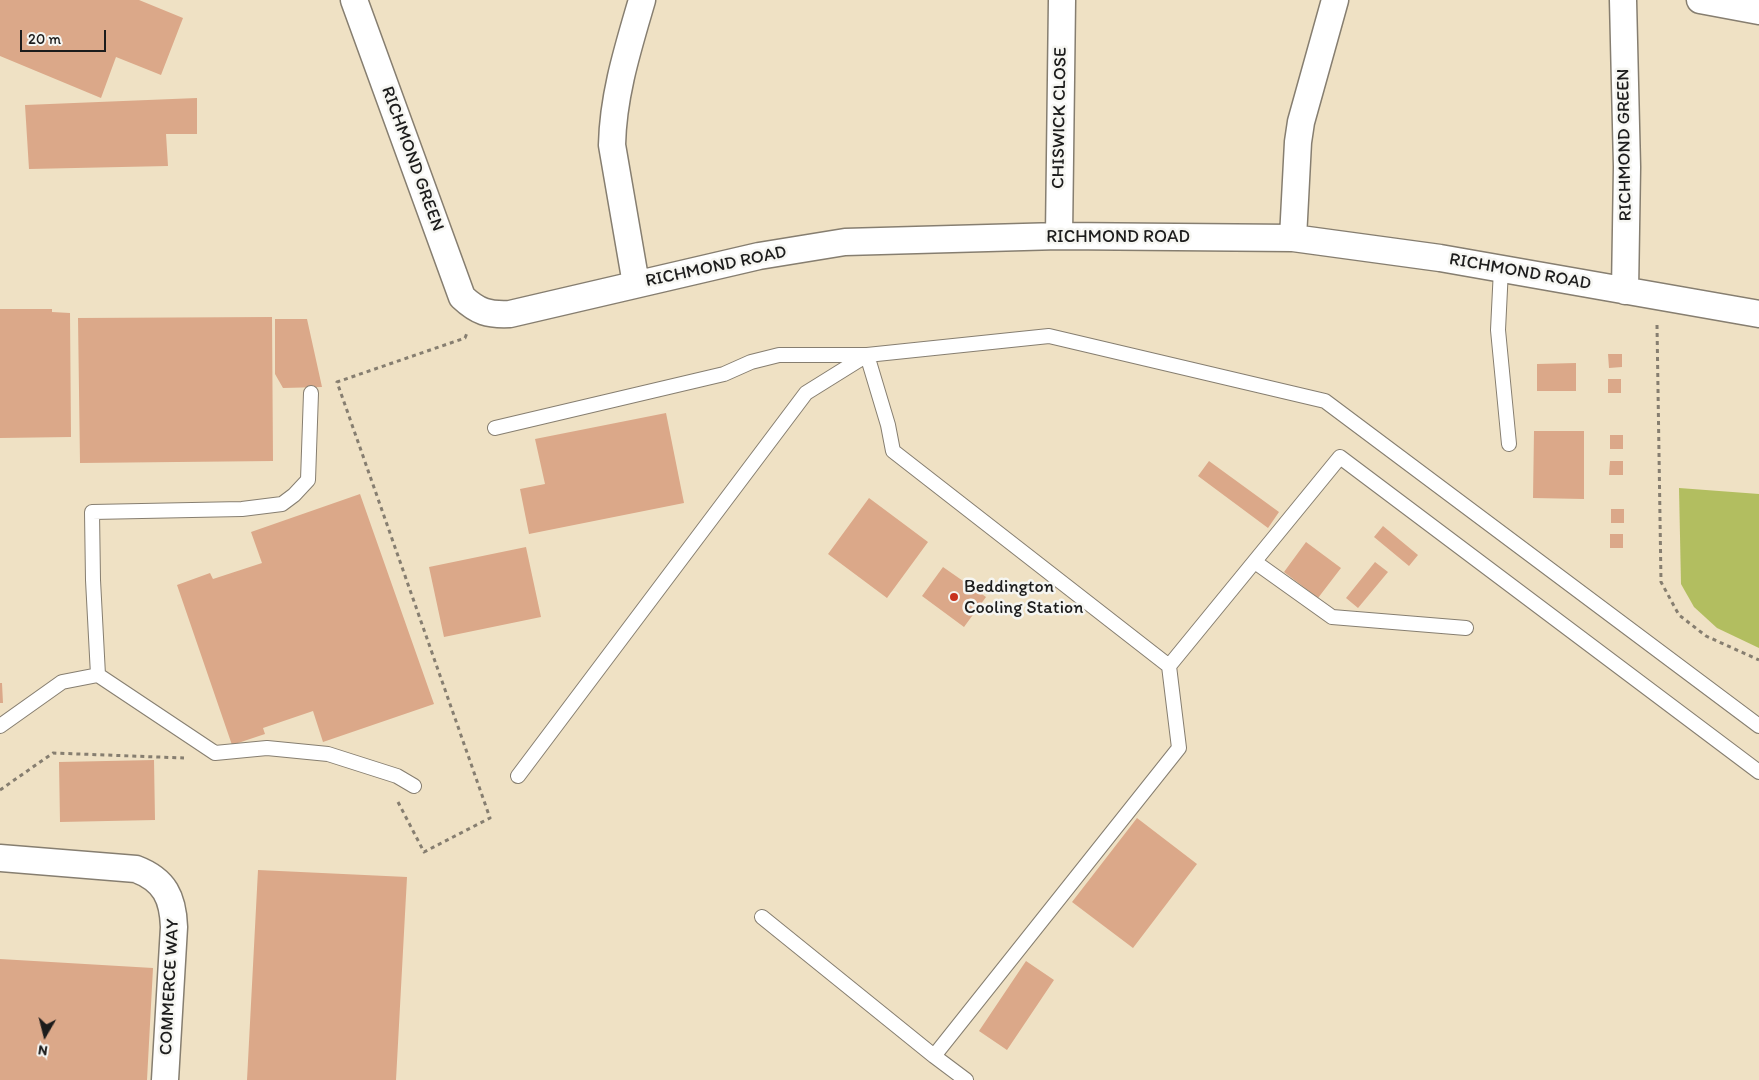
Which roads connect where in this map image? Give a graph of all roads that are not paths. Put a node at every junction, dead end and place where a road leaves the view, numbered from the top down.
1 (354, 0) edge
2 (642, 0) edge
3 (1062, 0) edge
4 (1335, 0) edge
5 (1623, 0) edge
6 (1700, 0) edge
7 (1759, 12) edge
8 (1059, 236) junction
9 (1293, 238) junction
10 (1501, 269) junction
11 (636, 284) junction
12 (1624, 291) junction
13 (479, 311) joint
14 (1759, 314) edge
15 (868, 355) junction
16 (311, 393) dead end
17 (495, 428) dead end
18 (1509, 444) dead end
19 (1254, 562) junction
20 (1466, 628) dead end
21 (1170, 666) junction
22 (98, 675) junction
23 (0, 726) edge
24 (1759, 726) edge
25 (1759, 772) edge
26 (518, 776) dead end
27 (414, 786) dead end
28 (0, 858) edge
29 (762, 917) dead end
30 (934, 1056) junction
31 (165, 1080) edge
32 (966, 1080) edge

1 - 13 street, RICHMOND GREEN
2 - 11 street
3 - 8 street, CHISWICK CLOSE
4 - 9 street
5 - 12 street, RICHMOND GREEN
6 - 7 street
8 - 9 street, RICHMOND ROAD
8 - 11 street, RICHMOND ROAD
9 - 10 street, RICHMOND ROAD
10 - 12 street, RICHMOND ROAD
10 - 18 lane
11 - 13 street, RICHMOND ROAD
12 - 14 street, RICHMOND ROAD
15 - 17 lane
15 - 21 lane
15 - 24 lane
15 - 26 lane
16 - 22 lane
19 - 20 lane
19 - 21 lane
19 - 25 lane
21 - 30 lane
22 - 23 lane
22 - 27 lane
28 - 31 street, COMMERCE WAY
29 - 30 lane
30 - 32 lane

